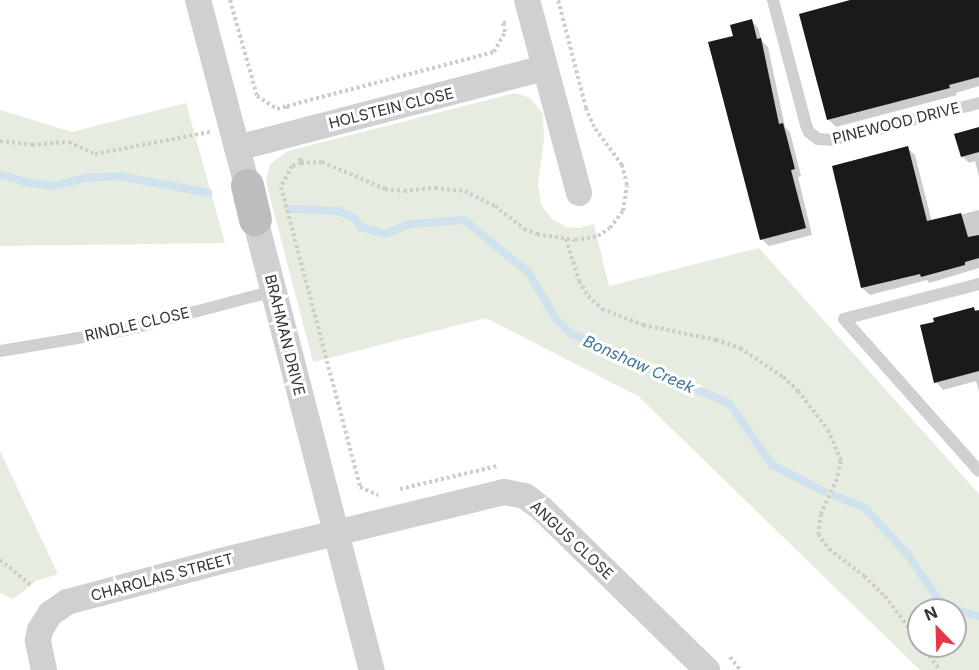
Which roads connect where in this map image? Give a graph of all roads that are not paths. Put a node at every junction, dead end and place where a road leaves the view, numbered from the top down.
1 (198, 0) edge
2 (773, 0) edge
3 (529, 8) edge
4 (545, 68) junction
5 (979, 103) edge
6 (234, 138) junction
7 (247, 185) joint
8 (579, 193) dead end
9 (255, 219) joint
10 (979, 284) edge
11 (274, 291) junction
12 (0, 351) edge
13 (974, 458) edge
14 (979, 471) edge
15 (336, 533) junction
16 (44, 670) edge
17 (372, 670) edge
18 (706, 670) edge

1 - 6 street, BRAHMAN DRIVE
2 - 5 lane, PINEWOOD DRIVE
3 - 4 street
4 - 6 street, HOLSTEIN CLOSE
4 - 8 street
6 - 7 street, BRAHMAN DRIVE
7 - 9 street, BRAHMAN DRIVE
9 - 11 street, BRAHMAN DRIVE
10 - 13 lane
11 - 12 lane, RINDLE CLOSE
11 - 15 street, BRAHMAN DRIVE
13 - 14 lane
15 - 16 street, CHAROLAIS STREET
15 - 17 street, BRAHMAN DRIVE
15 - 18 street, ANGUS CLOSE

